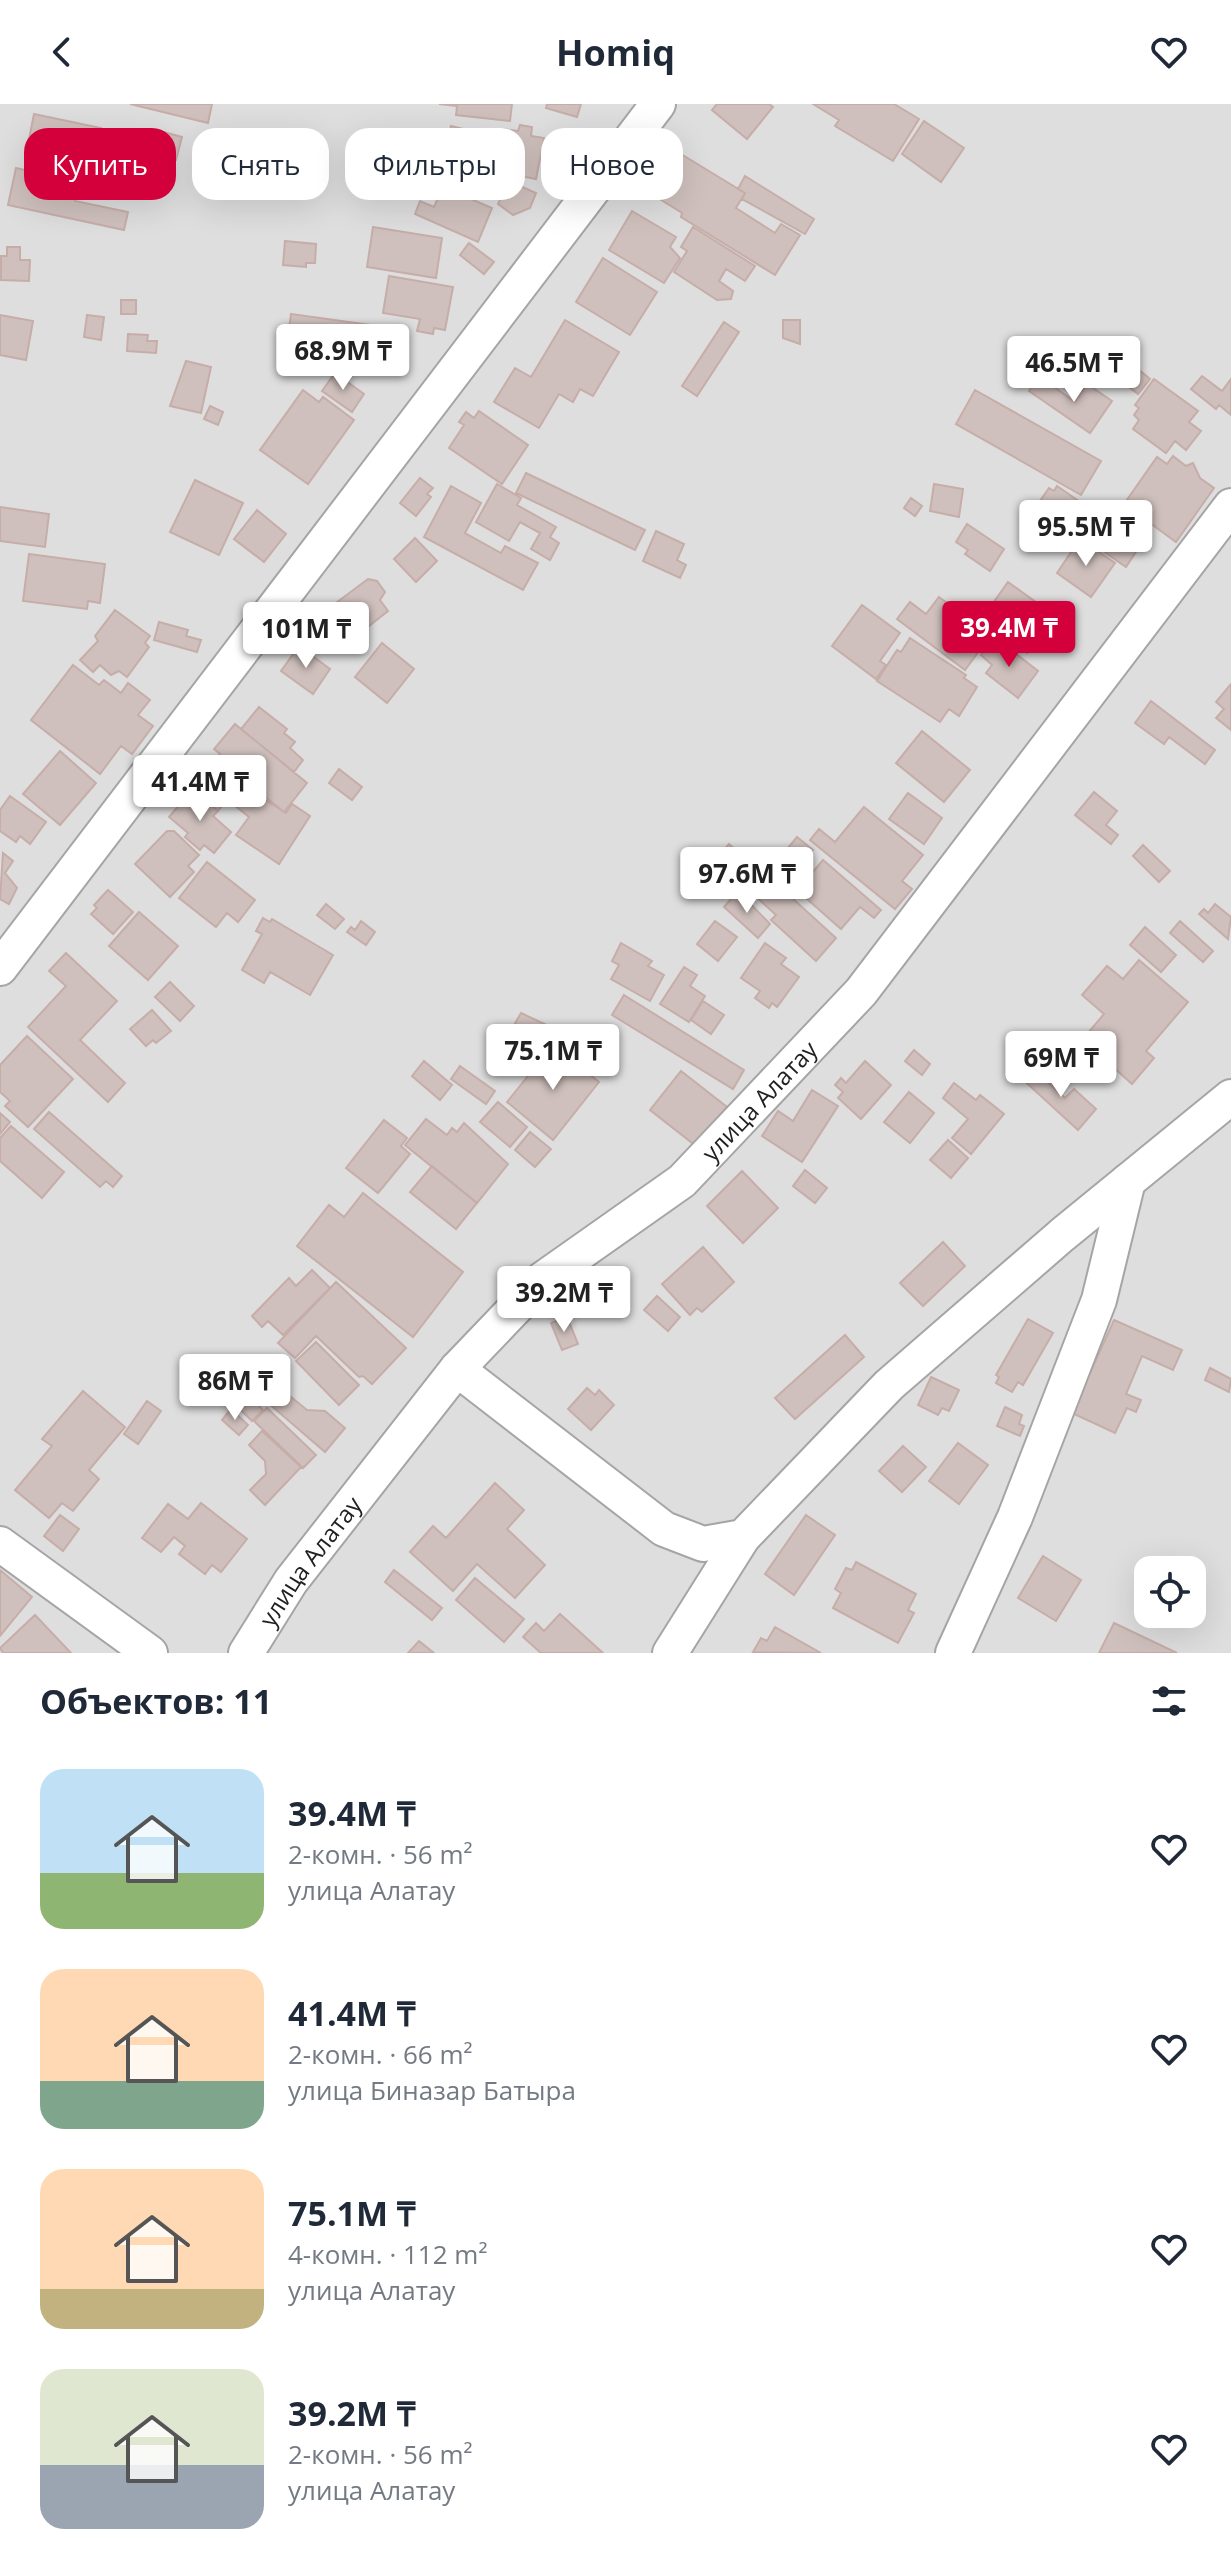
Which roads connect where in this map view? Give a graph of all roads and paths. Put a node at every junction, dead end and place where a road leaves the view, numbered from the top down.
1 (658, 104) edge
2 (1231, 506) edge
3 (0, 968) edge
4 (1231, 1097) edge
5 (1128, 1181) junction
6 (457, 1369) junction
7 (743, 1537) junction
8 (0, 1544) edge
9 (150, 1653) edge
10 (246, 1653) edge
11 (670, 1653) edge
12 (953, 1653) edge

1 - 3 street
2 - 6 street, улица Алатау
4 - 5 street
5 - 7 street
5 - 12 street
6 - 7 street
6 - 10 street, улица Алатау
7 - 11 street
8 - 9 street

